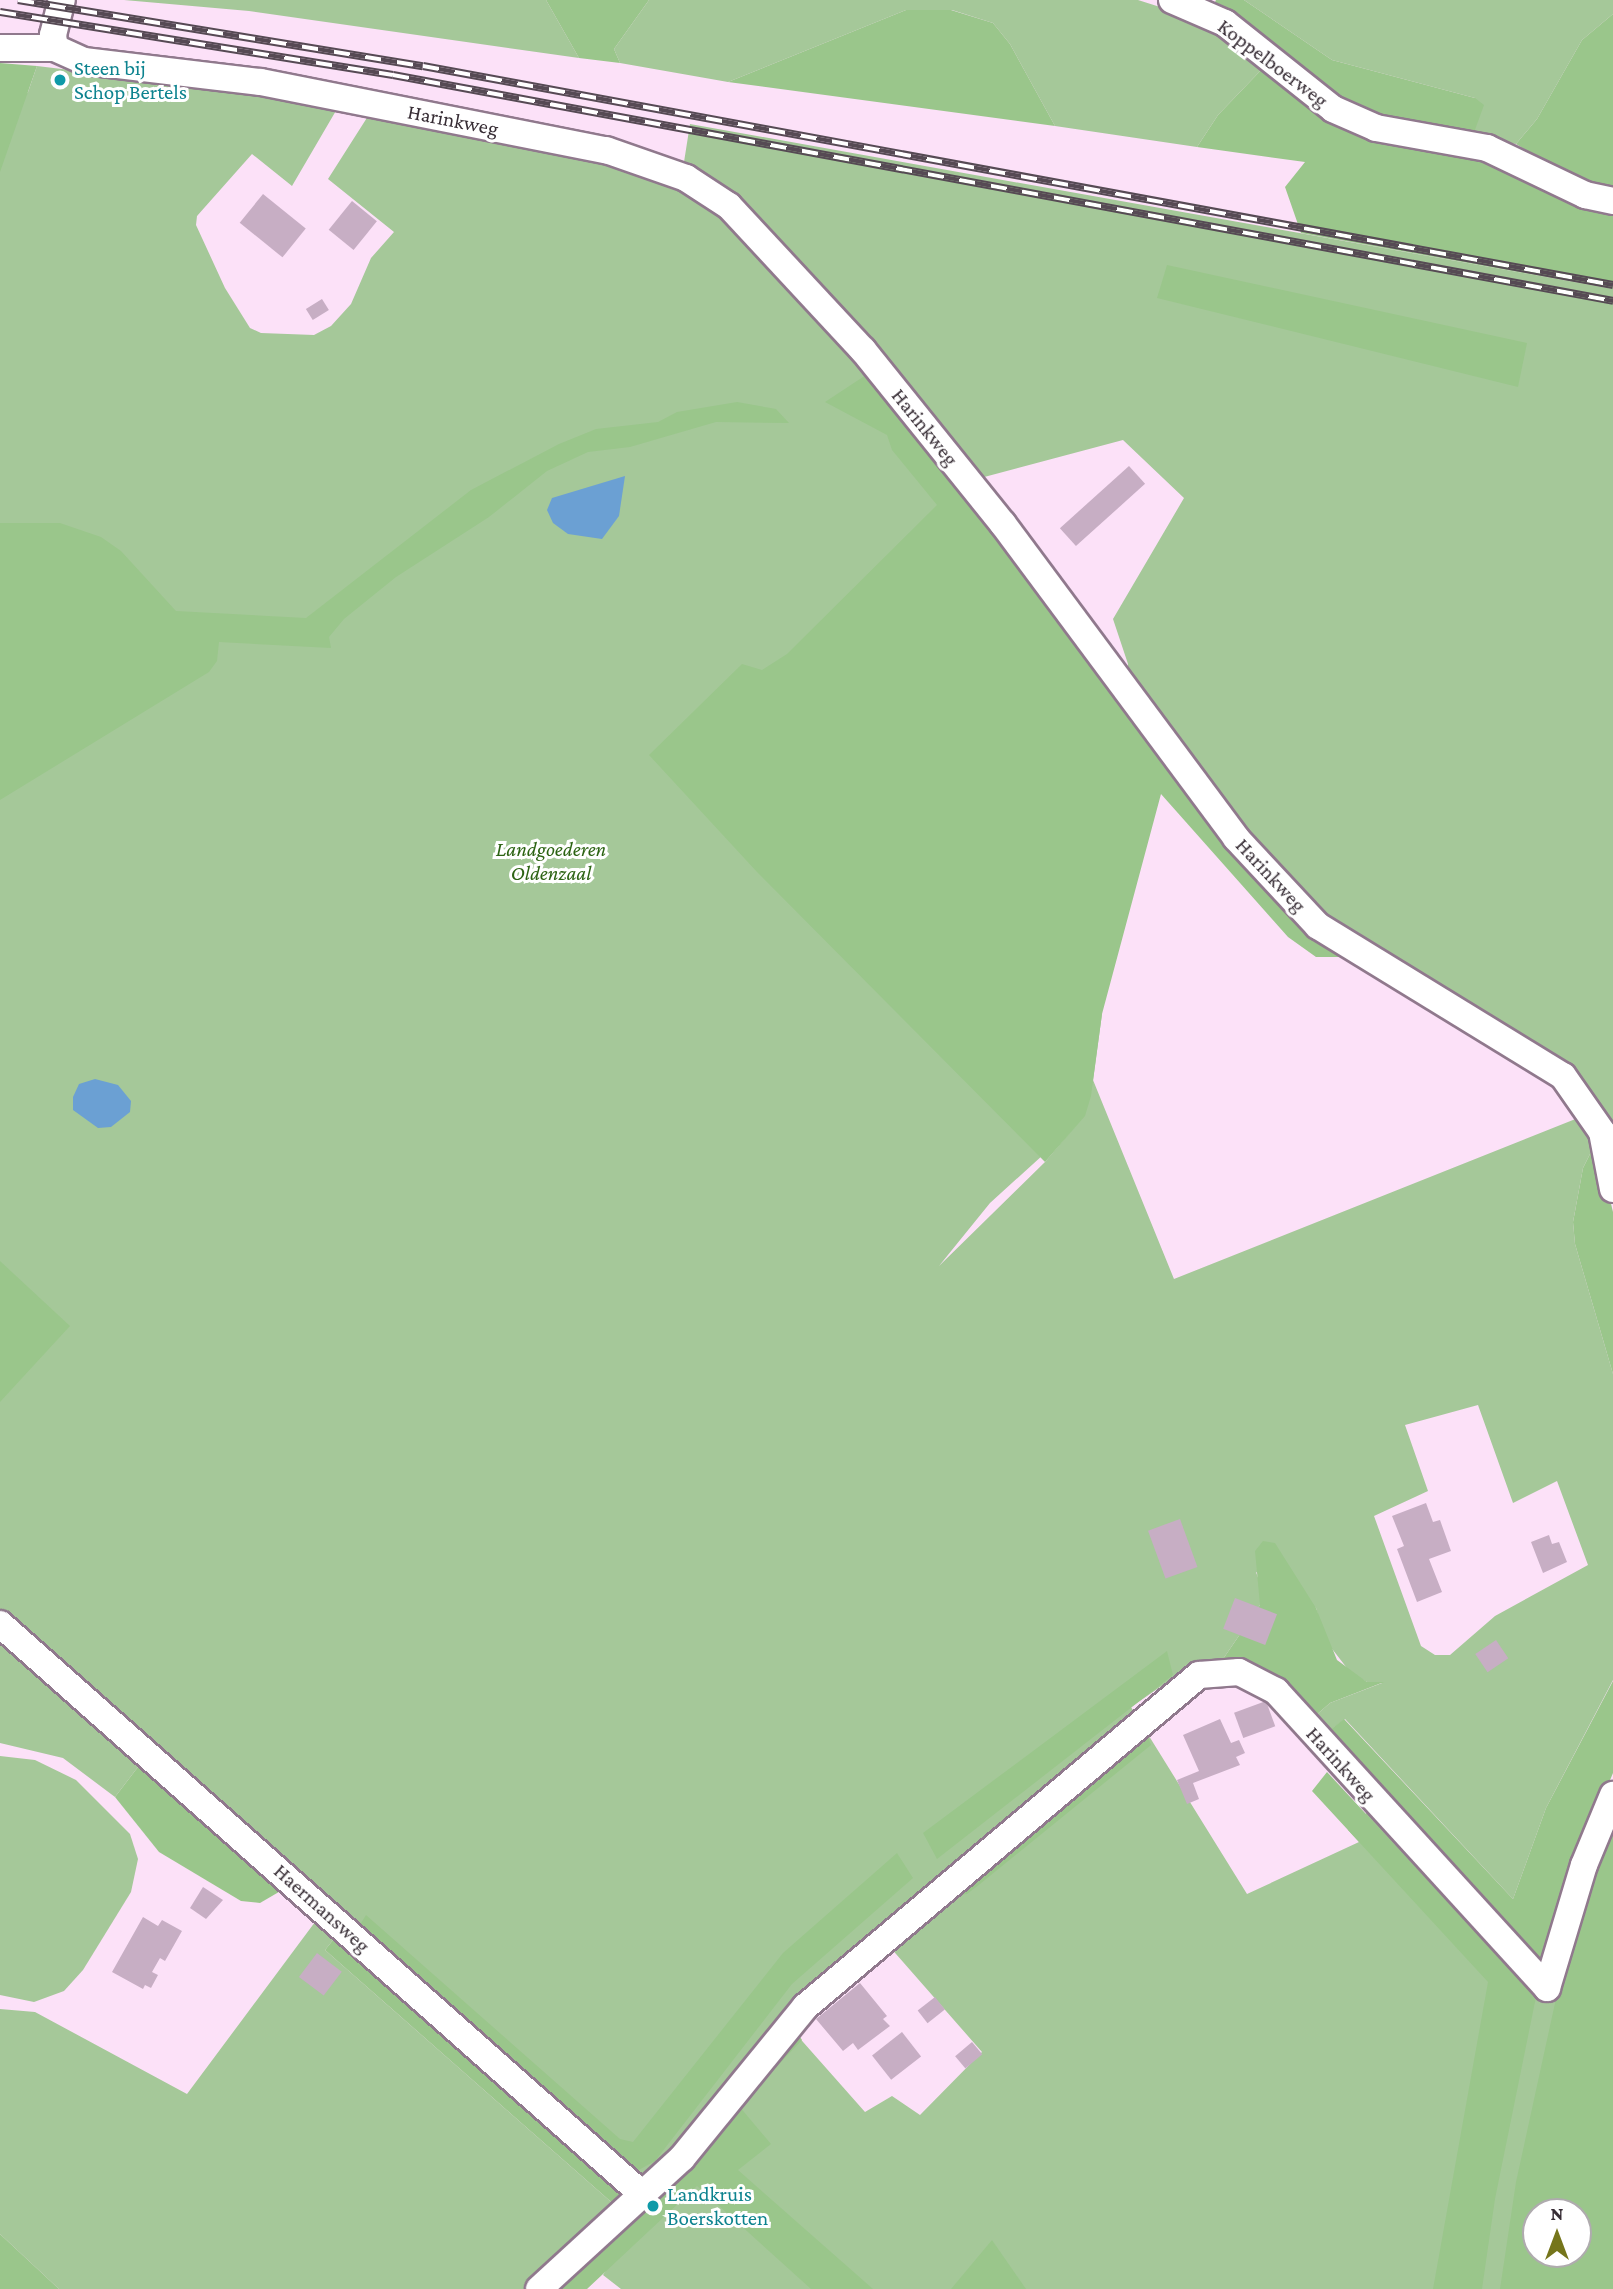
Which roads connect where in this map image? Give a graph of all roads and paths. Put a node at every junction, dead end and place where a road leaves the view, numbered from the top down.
1 (62, 0) edge
2 (1172, 0) edge
3 (0, 47) edge
4 (55, 48) junction
5 (1613, 201) edge
6 (1613, 1189) edge
7 (0, 1624) edge
8 (1613, 1795) edge
9 (642, 2193) junction
10 (539, 2289) edge

1 - 4 street
2 - 5 street, Koppelboerweg
3 - 4 street, Harinkweg
4 - 6 street, Harinkweg
7 - 9 street, Haermansweg
8 - 9 street, Harinkweg
9 - 10 street

